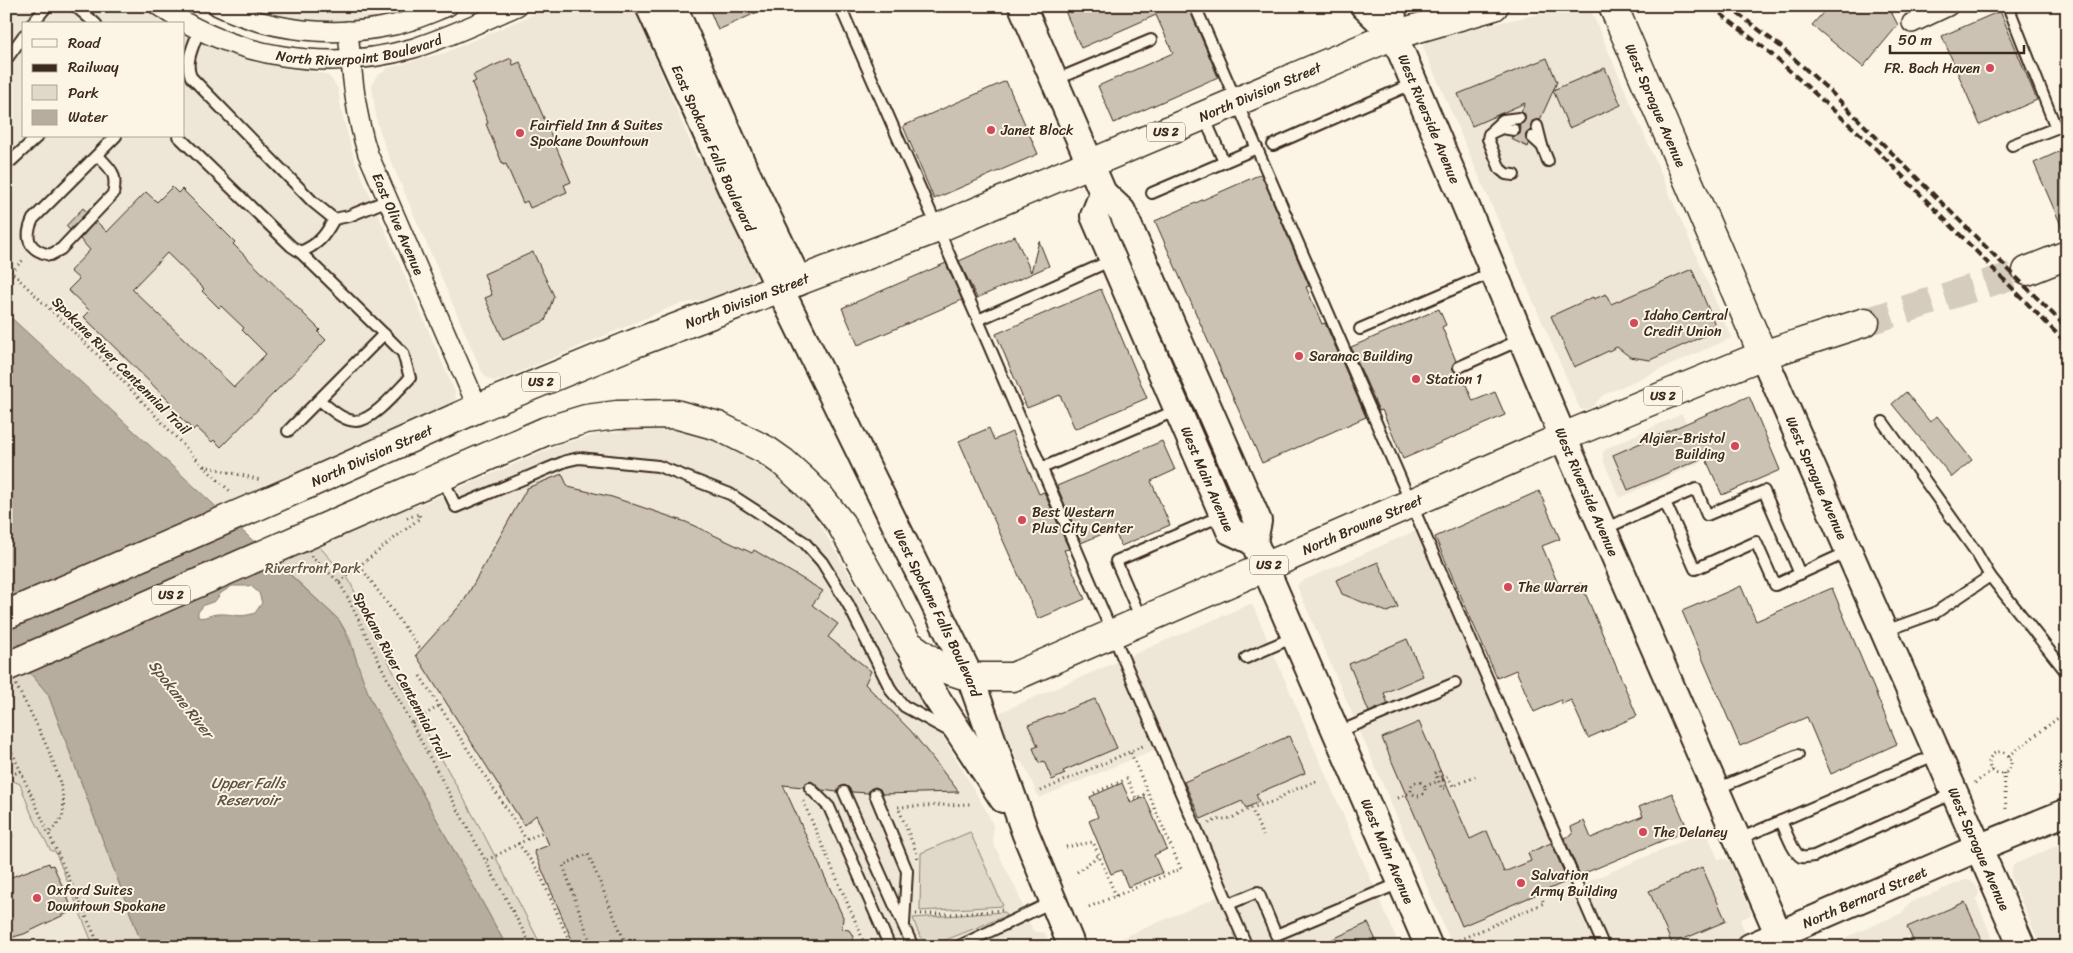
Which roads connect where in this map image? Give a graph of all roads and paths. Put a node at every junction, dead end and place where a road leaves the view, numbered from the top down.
1 (47, 6) edge
2 (75, 6) edge
3 (160, 6) edge
4 (211, 6) edge
5 (218, 6) edge
6 (324, 6) edge
7 (448, 6) edge
8 (516, 6) edge
9 (649, 6) edge
10 (673, 6) edge
11 (840, 6) edge
12 (1022, 6) edge
13 (1195, 6) edge
14 (1364, 6) edge
15 (1392, 6) edge
16 (1494, 6) edge
17 (1613, 6) edge
18 (1948, 6) edge
19 (2008, 6) edge
20 (325, 16) dead end
21 (34, 22) edge
22 (94, 22) edge
23 (1912, 23) dead end
24 (199, 30) junction
25 (348, 31) junction
26 (1394, 35) junction
27 (1151, 40) dead end
28 (22, 41) edge
29 (6, 60) edge
30 (351, 60) junction
31 (186, 70) edge
32 (1054, 81) junction
33 (1414, 83) junction
34 (1238, 102) junction
35 (1204, 116) junction
36 (1519, 118) dead end
37 (1536, 126) dead end
38 (1514, 130) dead end
39 (1489, 134) junction
40 (1532, 137) dead end
41 (36, 138) edge
42 (114, 138) edge
43 (180, 138) edge
44 (1273, 145) dead end
45 (1542, 146) junction
46 (2012, 146) dead end
47 (1257, 148) junction
48 (97, 156) junction
49 (1548, 160) dead end
50 (1224, 162) junction
51 (1090, 163) junction
52 (6, 164) edge
53 (1514, 175) dead end
54 (1152, 193) dead end
55 (1103, 194) junction
56 (388, 200) junction
57 (334, 219) junction
58 (938, 228) junction
59 (35, 249) junction
60 (300, 252) junction
61 (2067, 255) edge
62 (1113, 260) junction
63 (6, 267) edge
64 (2027, 271) tunnel mouth
65 (11, 272) junction
66 (1494, 272) junction
67 (789, 286) junction
68 (978, 320) junction
69 (1865, 322) tunnel mouth
70 (1360, 330) dead end
71 (384, 334) junction
72 (1522, 339) junction
73 (1763, 355) junction
74 (1459, 367) dead end
75 (319, 400) junction
76 (478, 408) junction
77 (1178, 410) junction
78 (1883, 422) dead end
79 (288, 431) dead end
80 (1563, 436) junction
81 (203, 466) junction
82 (1042, 468) junction
83 (442, 476) junction
84 (267, 482) dead end
85 (237, 498) dead end
86 (1665, 502) junction
87 (1411, 503) junction
88 (419, 514) dead end
89 (1223, 515) junction
90 (1604, 529) junction
91 (1254, 542) junction
92 (1848, 552) junction
93 (307, 553) dead end
94 (360, 566) junction
95 (1265, 567) junction
96 (1800, 574) junction
97 (1990, 576) junction
98 (339, 582) junction
99 (6, 615) edge
100 (1141, 620) junction
101 (1113, 632) junction
102 (1883, 632) junction
103 (1295, 637) junction
104 (908, 644) junction
105 (421, 650) dead end
106 (1246, 658) dead end
107 (6, 668) edge
108 (2067, 673) edge
109 (420, 676) dead end
110 (970, 678) junction
111 (1455, 683) dead end
112 (23, 697) dead end
113 (439, 706) junction
114 (2067, 710) edge
115 (412, 723) junction
116 (1336, 733) junction
117 (962, 737) junction
118 (6, 739) edge
119 (1158, 739) junction
120 (1130, 752) junction
121 (1937, 754) junction
122 (1798, 755) dead end
123 (2009, 756) junction
124 (1992, 770) junction
125 (21, 771) junction
126 (2004, 773) junction
127 (6, 776) edge
128 (1477, 776) dead end
129 (1319, 780) dead end
130 (1425, 786) junction
131 (810, 788) dead end
132 (1964, 788) junction
133 (1716, 789) junction
134 (1041, 791) dead end
135 (844, 792) dead end
136 (1412, 792) junction
137 (1094, 793) dead end
138 (1148, 793) junction
139 (875, 794) dead end
140 (801, 796) dead end
141 (1136, 798) junction
142 (1398, 798) dead end
143 (1130, 801) dead end
144 (971, 804) dead end
145 (1251, 808) junction
146 (2006, 809) dead end
147 (2067, 812) edge
148 (1781, 820) junction
149 (6, 822) edge
150 (1197, 828) junction
151 (50, 832) junction
152 (543, 832) dead end
153 (1025, 832) junction
154 (1263, 836) dead end
155 (1738, 839) junction
156 (526, 840) junction
157 (6, 842) edge
158 (518, 843) junction
159 (1066, 847) dead end
160 (1100, 848) dead end
161 (1978, 848) junction
162 (1096, 850) junction
163 (1098, 856) junction
164 (487, 860) junction
165 (917, 863) dead end
166 (1076, 872) dead end
167 (1401, 882) junction
168 (1540, 893) dead end
169 (1116, 896) junction
170 (1053, 902) junction
171 (1229, 904) junction
172 (1089, 907) dead end
173 (1010, 908) dead end
174 (916, 909) dead end
175 (904, 925) junction
176 (1459, 940) dead end
177 (1781, 941) edge
178 (100, 947) edge
179 (532, 947) edge
180 (572, 947) edge
181 (592, 947) edge
182 (627, 947) edge
183 (865, 947) edge
184 (890, 947) edge
185 (913, 947) edge
186 (957, 947) edge
187 (1072, 947) edge
188 (1247, 947) edge
189 (1429, 947) edge
190 (1604, 947) edge
191 (1750, 947) edge
192 (2022, 947) edge

1 - 21 lane
2 - 22 lane
3 - 24 street, North Riverpoint Boulevard
4 - 24 street
5 - 25 street, North Riverpoint Boulevard
6 - 20 path
7 - 25 street, North Riverpoint Boulevard
8 - 30 street, North Riverpoint Boulevard
9 - 67 main road, East Spokane Falls Boulevard
10 - 67 main road, East Spokane Falls Boulevard
11 - 58 lane
12 - 32 main road
13 - 34 lane
14 - 26 main road
15 - 26 main road
16 - 26 main road, North Division Street / US 2
17 - 73 main road, West Sprague Avenue
18 - 23 street
19 - 46 lane
24 - 30 street, North Riverpoint Boulevard
24 - 31 lane
25 - 30 street, East Olive Avenue
26 - 33 main road, West Riverside Avenue
26 - 34 main road, North Division Street / US 2
27 - 32 lane
28 - 29 lane
30 - 56 street, East Olive Avenue
31 - 57 lane
32 - 51 main road
33 - 44 lane
33 - 66 main road, West Riverside Avenue
34 - 35 main road, North Division Street / US 2
34 - 47 lane
35 - 50 lane
35 - 51 main road, North Division Street / US 2
36 - 39 lane
37 - 45 lane
38 - 39 lane
39 - 53 lane
40 - 45 lane
41 - 52 lane
42 - 48 lane
43 - 60 lane
45 - 49 lane
47 - 50 lane
47 - 87 lane
48 - 59 lane
48 - 59 lane
50 - 54 lane
51 - 55 main road
51 - 58 main road, North Division Street / US 2
55 - 62 main road, West Main Avenue
55 - 91 main road
56 - 57 lane
56 - 76 street, East Olive Avenue
57 - 60 lane
58 - 67 main road, North Division Street / US 2
58 - 68 lane
59 - 65 path
60 - 71 lane
61 - 64 main road
62 - 68 lane
62 - 77 main road, West Main Avenue
63 - 65 path, Spokane River Centennial Trail
65 - 81 path, Spokane River Centennial Trail
66 - 70 lane
66 - 72 main road, West Riverside Avenue
67 - 76 main road, North Division Street / US 2
67 - 110 main road, West Spokane Falls Boulevard
68 - 82 lane
69 - 73 main road, US 2
71 - 75 lane
71 - 75 lane
72 - 74 lane
72 - 80 main road, West Riverside Avenue
73 - 80 main road, North Browne Street / US 2
73 - 92 main road, West Sprague Avenue
75 - 79 lane
76 - 99 main road, North Division Street / US 2, bridge
77 - 82 lane
77 - 89 main road, West Main Avenue
78 - 97 lane
80 - 87 main road, North Browne Street / US 2
80 - 90 main road, West Riverside Avenue
81 - 84 path
81 - 85 path, Spokane River Centennial Trail
82 - 101 lane
83 - 104 main road, US 2
83 - 107 main road, US 2, bridge
83 - 117 lane
86 - 90 lane
86 - 96 lane
86 - 96 lane
87 - 95 main road, North Browne Street / US 2
87 - 190 lane
88 - 94 path
89 - 91 main road, West Main Avenue
89 - 100 lane
90 - 133 main road, West Riverside Avenue
91 - 95 main road, West Main Avenue
92 - 96 lane
92 - 102 main road, West Sprague Avenue
93 - 98 path, Spokane River Centennial Trail
94 - 98 path
94 - 105 path
95 - 100 main road, North Browne Street / US 2
95 - 103 main road, West Main Avenue
97 - 102 lane
97 - 108 lane
98 - 115 path, Spokane River Centennial Trail
100 - 101 main road, North Browne Street / US 2
101 - 110 main road, North Browne Street / US 2
101 - 119 lane
102 - 121 main road, West Sprague Avenue
103 - 106 lane
103 - 116 main road, West Main Avenue
104 - 110 main road, North Browne Street / US 2
104 - 117 main road
109 - 113 path
110 - 153 main road, West Spokane Falls Boulevard
111 - 116 lane
112 - 151 path
113 - 115 path
113 - 156 path
114 - 123 path
115 - 164 path, Spokane River Centennial Trail
116 - 167 main road, West Main Avenue
117 - 153 main road
118 - 125 path
119 - 120 path
119 - 150 lane
120 - 134 path
120 - 138 path
121 - 132 main road, West Sprague Avenue
121 - 148 lane
122 - 133 lane
123 - 124 path
123 - 126 path
124 - 126 path
124 - 132 path
125 - 127 path
125 - 151 path
126 - 146 path
128 - 130 path
129 - 145 path
130 - 136 path
130 - 136 path
131 - 184 lane
132 - 148 lane
132 - 161 main road, West Sprague Avenue
133 - 155 main road, West Riverside Avenue
135 - 175 lane
136 - 142 path
137 - 141 path
138 - 141 path
138 - 169 path
139 - 175 lane
140 - 183 path
141 - 143 path
144 - 165 path
145 - 150 path
145 - 154 path
147 - 161 main road, North Bernard Street
148 - 155 lane
149 - 157 path
150 - 171 lane
151 - 178 path
152 - 156 path
153 - 170 main road, West Spokane Falls Boulevard
155 - 177 main road, West Riverside Avenue
156 - 158 path
158 - 164 path
158 - 180 path
159 - 162 path
160 - 162 path
161 - 177 main road, North Bernard Street
161 - 192 main road, West Sprague Avenue
162 - 163 path
163 - 166 path
163 - 169 path
164 - 179 path, Spokane River Centennial Trail
167 - 171 lane
167 - 189 main road, West Main Avenue
168 - 176 path
169 - 172 path
170 - 186 lane
170 - 187 main road, West Spokane Falls Boulevard
171 - 188 lane
173 - 174 path
175 - 185 lane
177 - 191 main road, North Bernard Street
181 - 182 path

